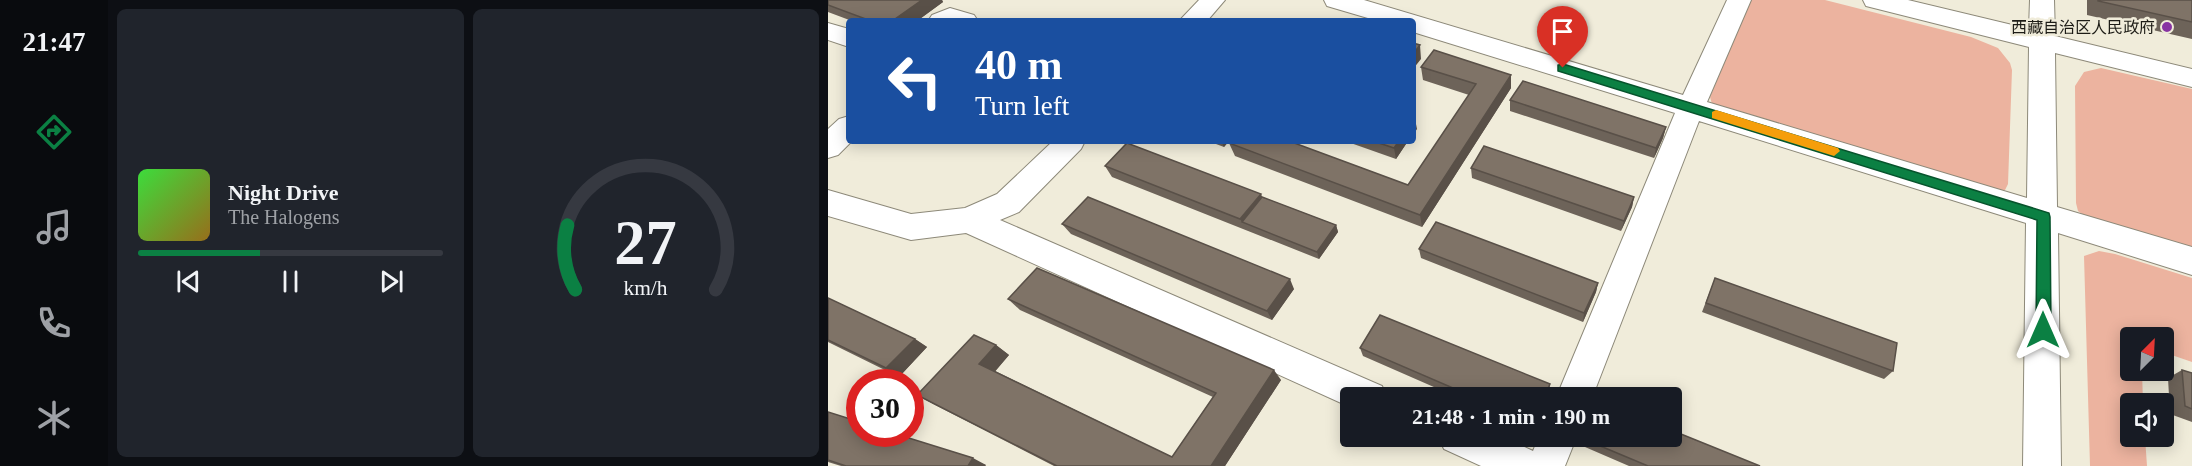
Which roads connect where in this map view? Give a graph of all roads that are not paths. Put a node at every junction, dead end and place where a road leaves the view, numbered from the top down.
1 (1213, 0) edge
2 (1336, 0) edge
3 (1739, 0) edge
4 (1875, 0) edge
5 (2042, 0) edge
6 (1195, 18) edge
7 (1396, 18) edge
8 (1416, 24) edge
9 (828, 32) edge
10 (846, 37) edge
11 (2041, 42) junction
12 (2192, 78) edge
13 (1691, 107) junction
14 (828, 114) edge
15 (846, 119) edge
16 (846, 129) edge
17 (1068, 144) edge
18 (828, 147) edge
19 (828, 202) edge
20 (2044, 217) junction
21 (968, 220) junction
22 (2192, 261) edge
23 (1344, 387) edge
24 (1578, 387) edge
25 (1482, 447) edge
26 (1554, 447) edge
27 (1524, 466) edge
28 (1546, 466) edge
29 (2042, 466) edge

1 - 6 street
2 - 7 street
3 - 13 street
4 - 11 street
5 - 11 street
8 - 13 street
9 - 10 street
11 - 12 street
11 - 20 street
13 - 20 street
13 - 24 street
14 - 15 street
16 - 18 street
17 - 21 street
19 - 21 street
20 - 22 street
20 - 29 street
21 - 23 street
25 - 27 street
26 - 28 street

